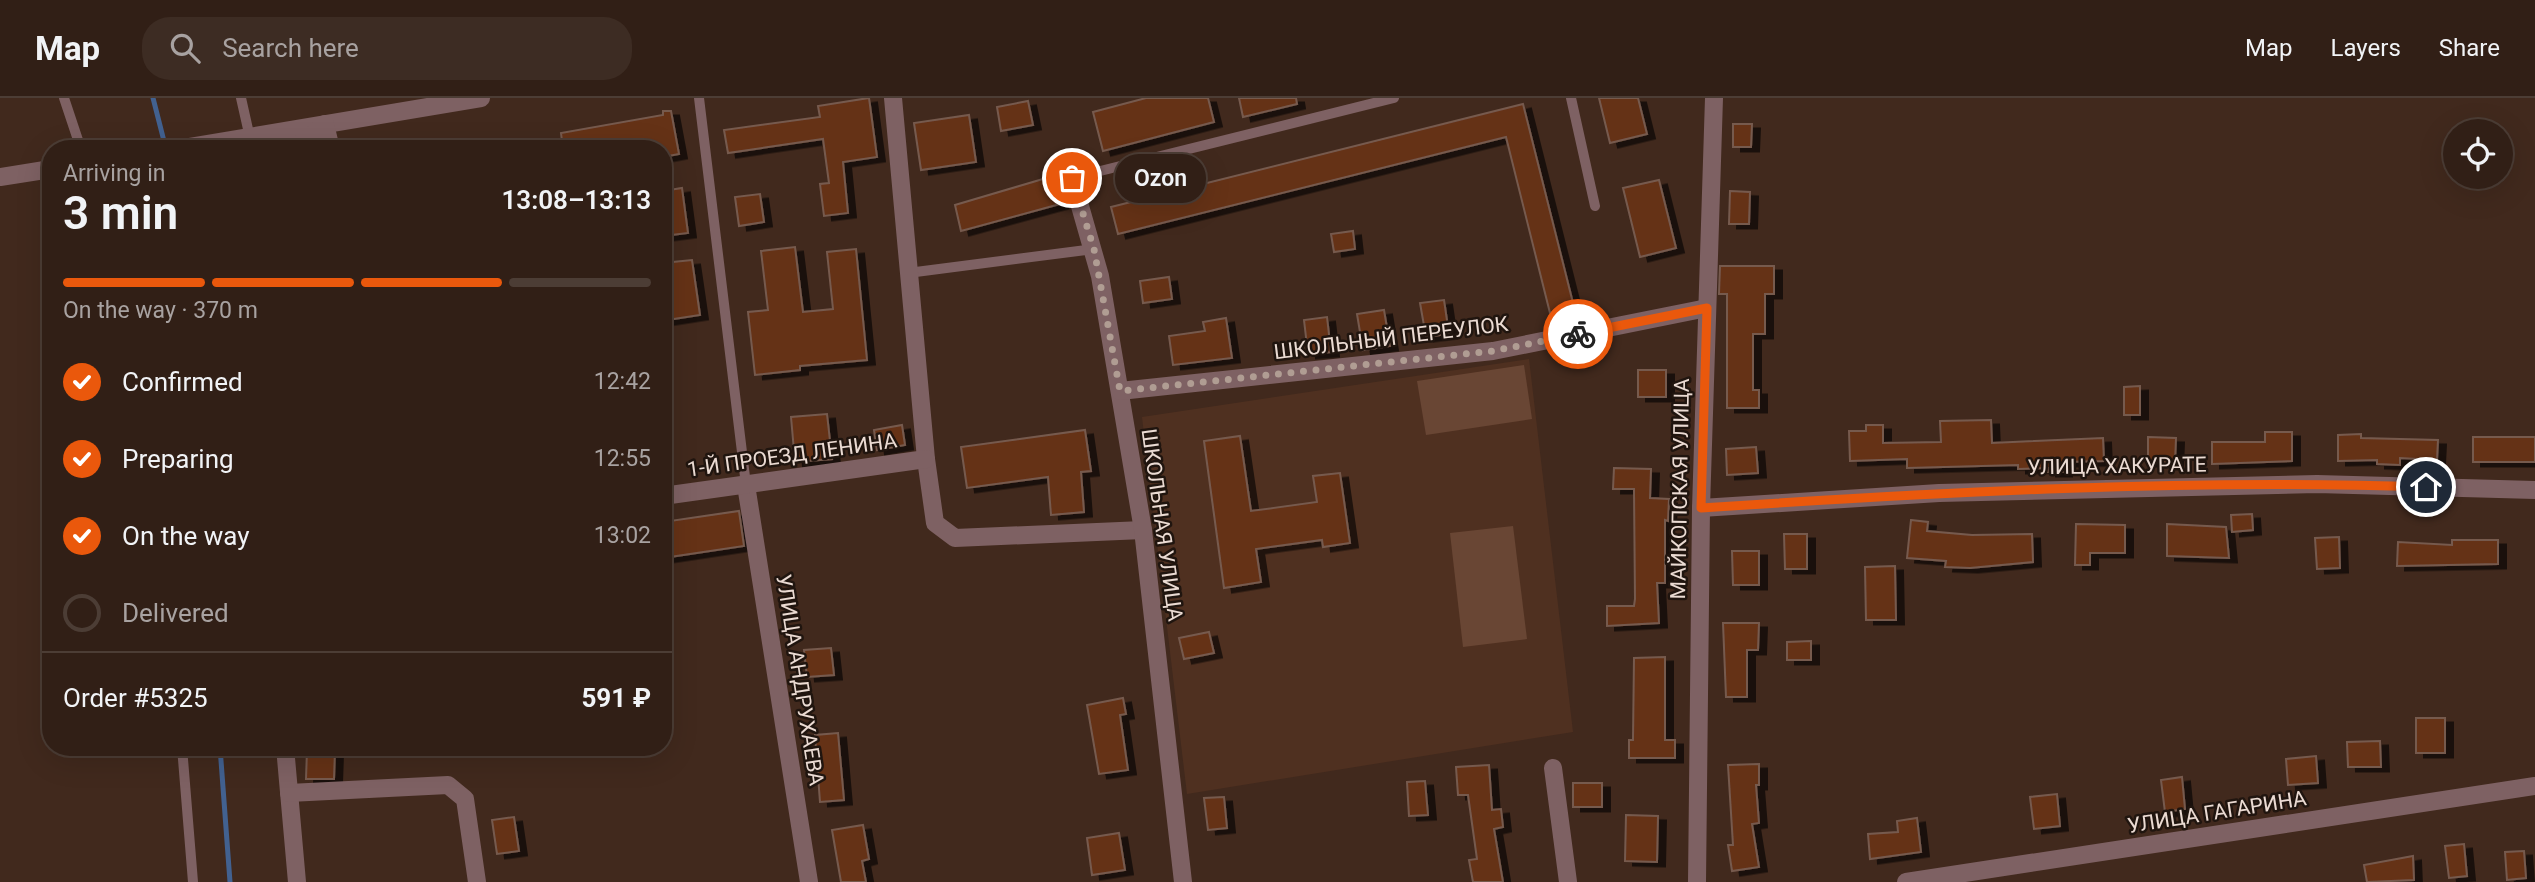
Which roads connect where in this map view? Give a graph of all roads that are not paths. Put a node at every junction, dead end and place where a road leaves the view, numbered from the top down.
1 (64, 98) edge
2 (241, 98) edge
3 (481, 98) edge
4 (699, 98) edge
5 (892, 98) edge
6 (1394, 98) edge
7 (1571, 98) edge
8 (1714, 98) edge
9 (1380, 99) edge
10 (325, 124) junction
11 (250, 138) junction
12 (78, 140) edge
13 (236, 140) edge
14 (305, 140) edge
15 (329, 140) edge
16 (42, 170) edge
17 (0, 177) edge
18 (1072, 178) joint
19 (1595, 206) dead end
20 (1094, 249) junction
21 (908, 273) junction
22 (1707, 308) junction
23 (1120, 391) junction
24 (926, 459) junction
25 (746, 485) junction
26 (2535, 490) edge
27 (672, 495) edge
28 (1701, 508) junction
29 (1143, 530) junction
30 (183, 756) edge
31 (286, 756) edge
32 (1553, 768) dead end
33 (2535, 786) edge
34 (289, 793) junction
35 (193, 882) edge
36 (297, 882) edge
37 (477, 882) edge
38 (809, 882) edge
39 (1183, 882) edge
40 (1568, 882) edge
41 (1697, 882) edge
42 (1906, 882) edge

1 - 12 lane
2 - 11 lane
3 - 10 street
4 - 25 lane
5 - 21 street
6 - 9 lane
7 - 19 lane
8 - 22 street, МАЙКОПСКАЯ УЛИЦА
9 - 18 lane
10 - 11 street
10 - 14 street
10 - 15 street
11 - 13 street
16 - 17 street
18 - 20 street, ШКОЛЬНАЯ УЛИЦА
20 - 21 lane
20 - 23 street, ШКОЛЬНАЯ УЛИЦА
21 - 24 street
22 - 23 street, ШКОЛЬНЫЙ ПЕРЕУЛОК
22 - 28 street, МАЙКОПСКАЯ УЛИЦА
23 - 29 street, ШКОЛЬНАЯ УЛИЦА
24 - 25 street, 1-Й ПРОЕЗД ЛЕНИНА
24 - 29 street
25 - 27 street, 1-Й ПРОЕЗД ЛЕНИНА
25 - 38 street, УЛИЦА АНДРУХАЕВА
26 - 28 street, УЛИЦА ХАКУРАТЕ
28 - 41 street, МАЙКОПСКАЯ УЛИЦА
29 - 39 street, ШКОЛЬНАЯ УЛИЦА
30 - 35 lane
31 - 34 street
32 - 40 street
33 - 42 street, УЛИЦА ГАГАРИНА
34 - 36 street
34 - 37 street

